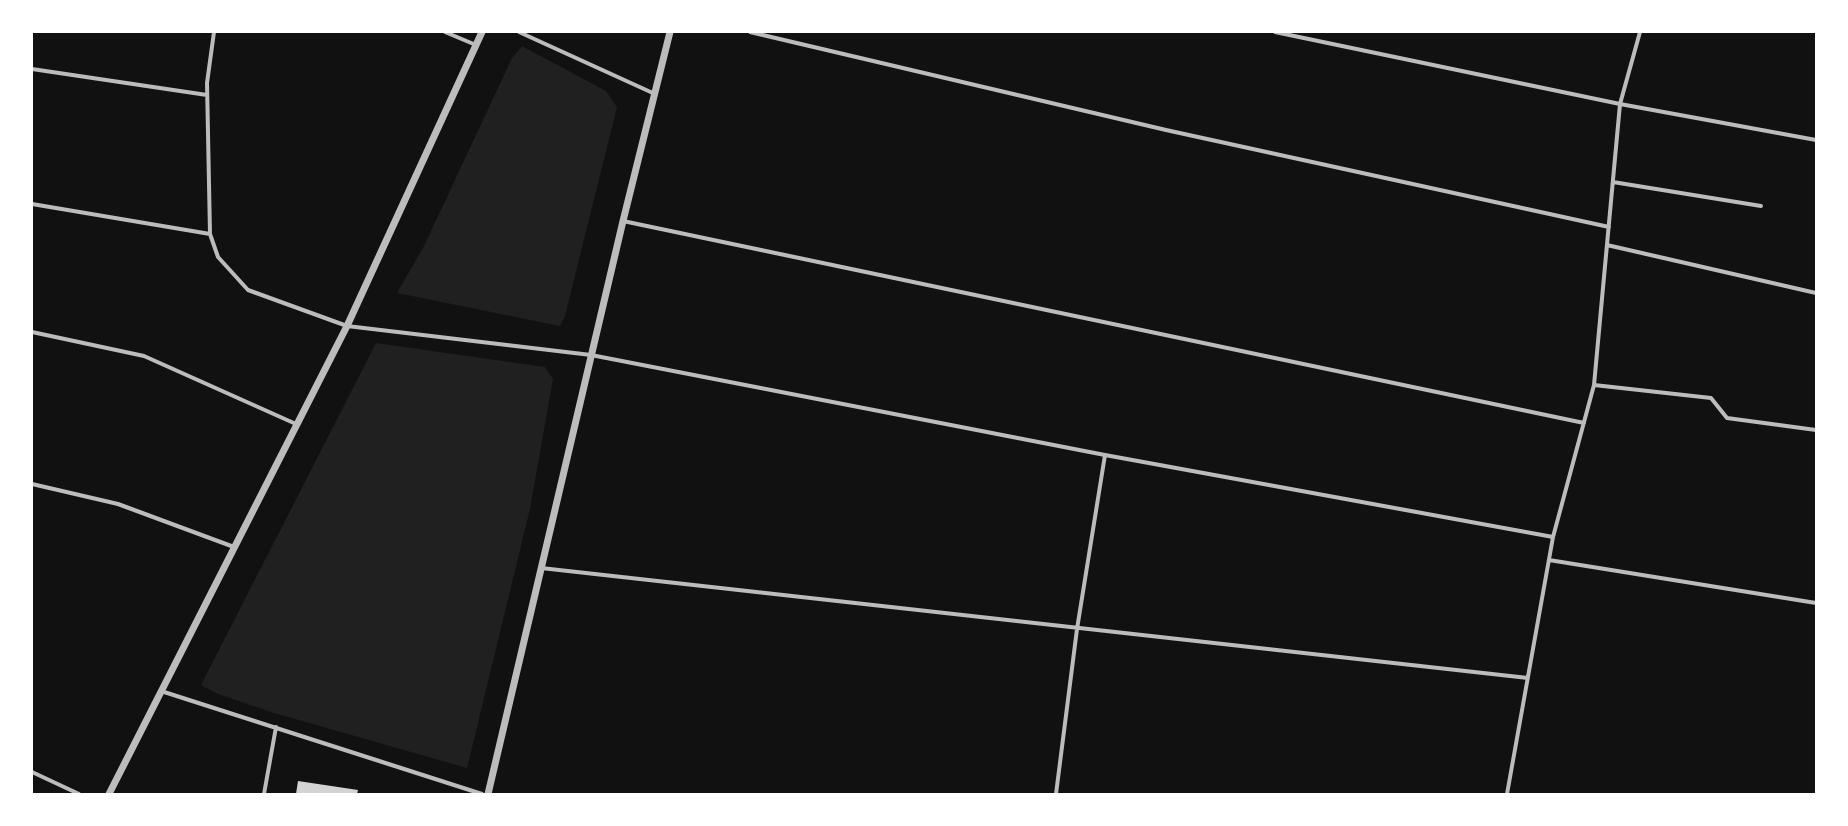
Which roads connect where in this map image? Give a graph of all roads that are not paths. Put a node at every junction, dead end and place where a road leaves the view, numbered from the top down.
1 (214, 32) edge
2 (446, 32) edge
3 (482, 32) edge
4 (519, 32) edge
5 (670, 32) edge
6 (750, 32) edge
7 (1275, 32) edge
8 (1640, 32) edge
9 (476, 45) junction
10 (32, 69) edge
11 (655, 94) junction
12 (207, 95) junction
13 (1620, 104) junction
14 (1816, 140) edge
15 (1613, 182) junction
16 (32, 204) edge
17 (1761, 206) dead end
18 (623, 221) junction
19 (1609, 226) junction
20 (210, 234) junction
21 (1607, 245) junction
22 (1816, 293) edge
23 (347, 326) junction
24 (32, 332) edge
25 (591, 355) junction
26 (1594, 385) junction
27 (1584, 423) junction
28 (296, 424) junction
29 (1816, 430) edge
30 (1105, 455) junction
31 (32, 484) edge
32 (1553, 537) junction
33 (234, 548) junction
34 (1549, 560) junction
35 (541, 568) junction
36 (1816, 603) edge
37 (1077, 629) junction
38 (1528, 678) junction
39 (160, 690) junction
40 (276, 727) junction
41 (32, 772) edge
42 (79, 794) edge
43 (109, 794) edge
44 (264, 794) edge
45 (482, 794) edge
46 (488, 794) edge
47 (1056, 794) edge
48 (1506, 794) edge

1 - 12 street
2 - 9 street
3 - 9 street
4 - 11 street
5 - 11 street
6 - 19 street
7 - 13 street
8 - 13 street
9 - 23 street
10 - 12 street
11 - 18 street
12 - 20 street
13 - 14 street
13 - 15 street
15 - 17 street
15 - 19 street
16 - 20 street
18 - 25 street
18 - 27 street
19 - 21 street
20 - 23 street
21 - 22 street
21 - 26 street
23 - 25 street
23 - 28 street
24 - 28 street
25 - 30 street
25 - 35 street
26 - 27 street
26 - 29 street
27 - 32 street
28 - 33 street
30 - 32 street
30 - 37 street
31 - 33 street
32 - 34 street
33 - 39 street
34 - 36 street
34 - 38 street
35 - 37 street
35 - 46 street
37 - 38 street
37 - 47 street
38 - 48 street
39 - 40 street
39 - 43 street
40 - 44 street
40 - 45 street
41 - 42 street

